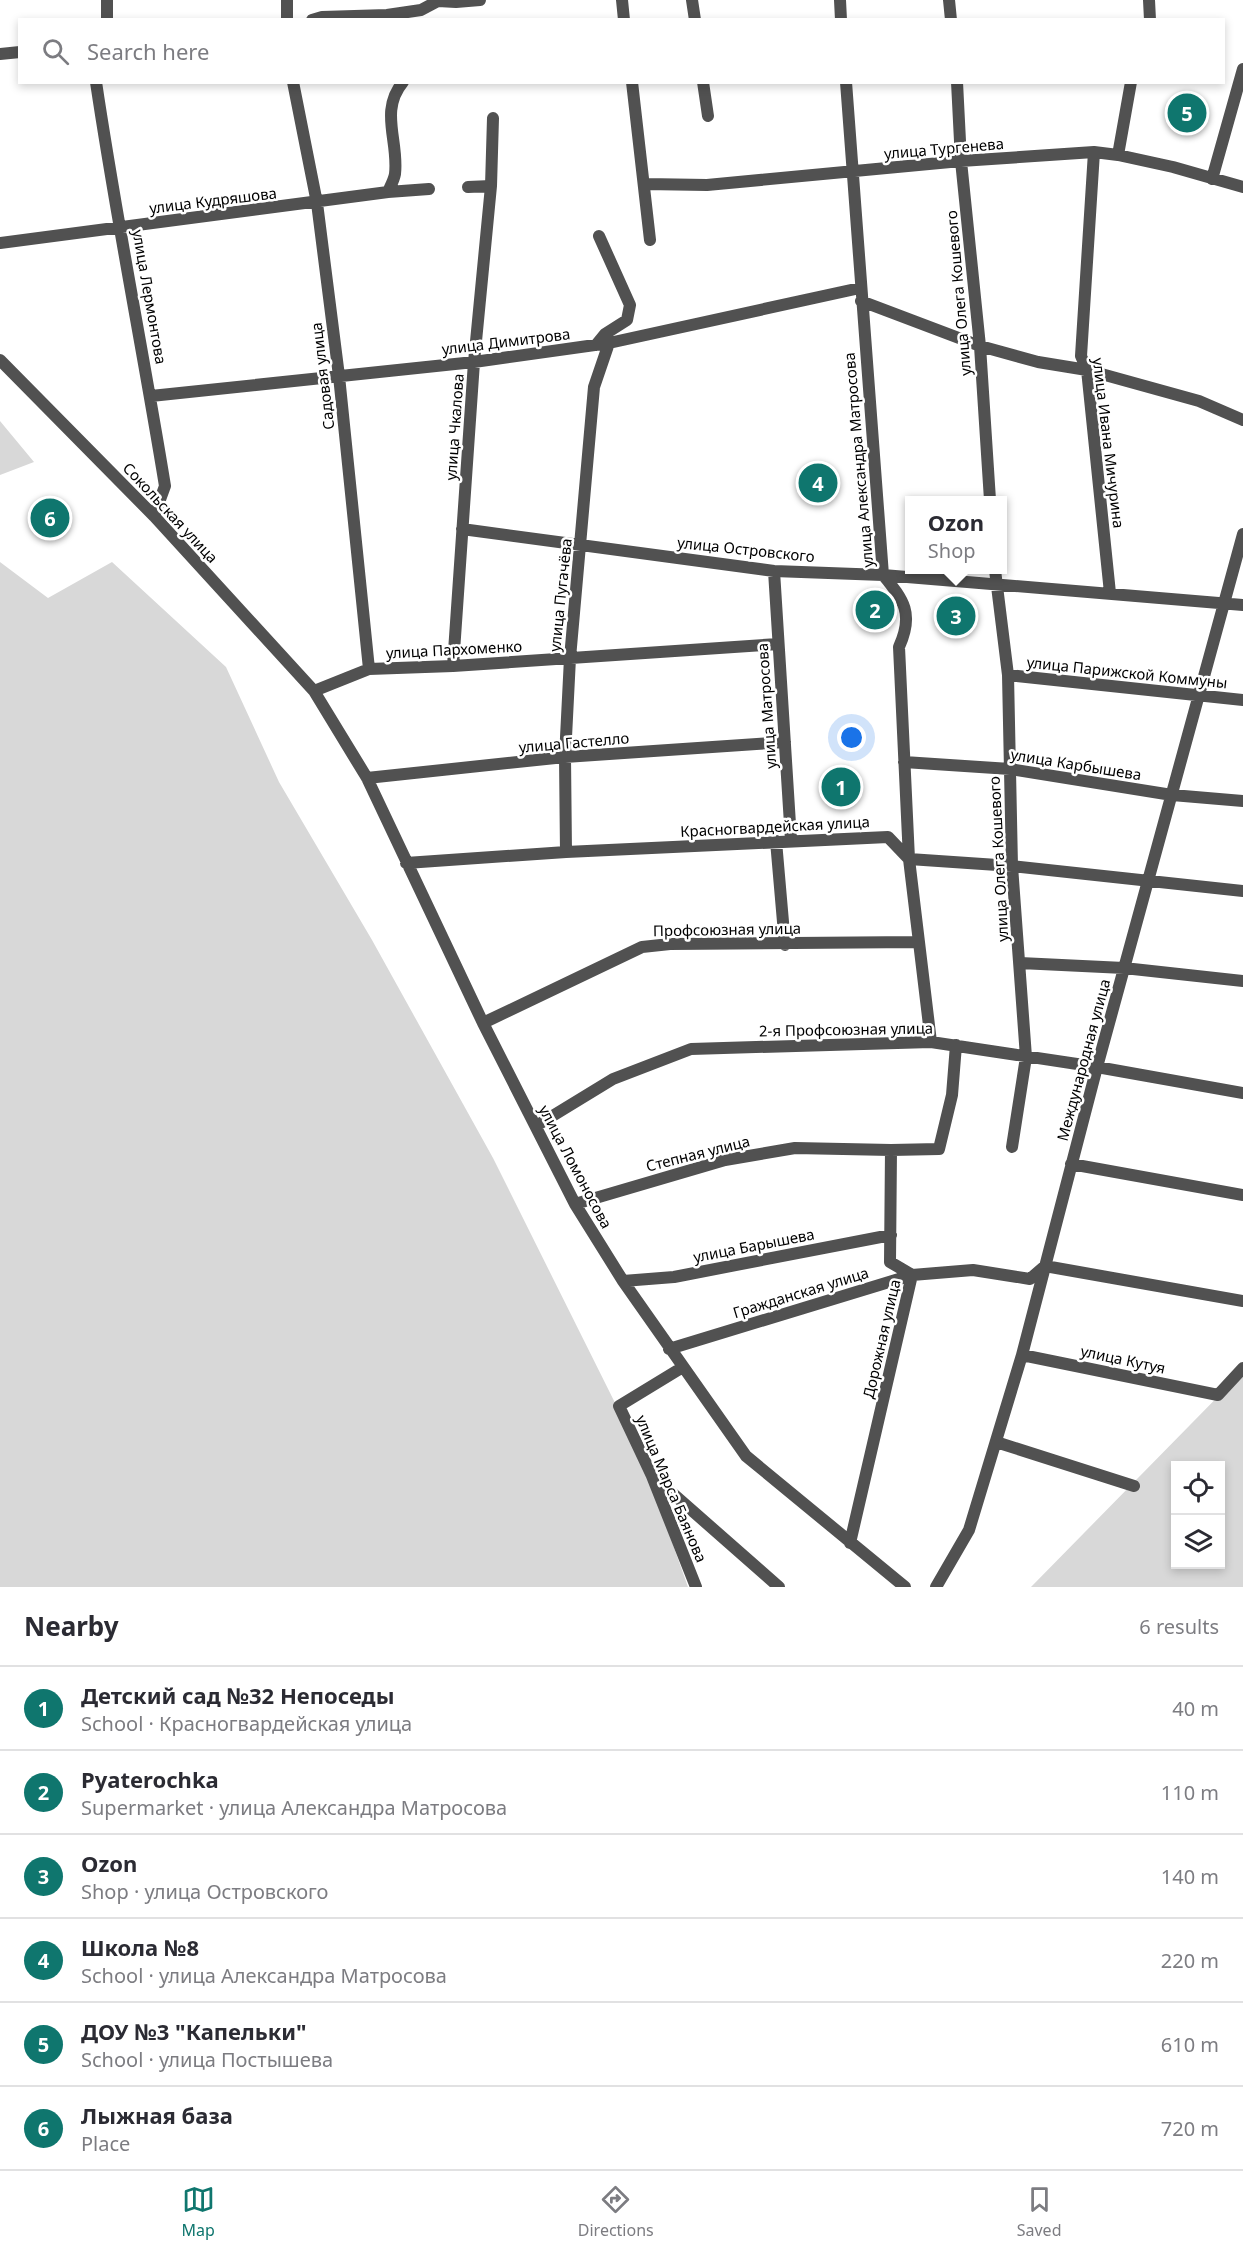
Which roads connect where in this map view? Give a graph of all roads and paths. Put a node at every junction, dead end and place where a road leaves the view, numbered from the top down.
1 (107, 0) edge
2 (287, 0) edge
3 (438, 0) edge
4 (480, 0) edge
5 (622, 0) edge
6 (692, 0) edge
7 (840, 0) edge
8 (949, 0) edge
9 (1149, 0) edge
10 (422, 15) edge
11 (107, 18) edge
12 (287, 18) edge
13 (319, 18) edge
14 (624, 18) edge
15 (695, 18) edge
16 (841, 18) edge
17 (951, 18) edge
18 (1150, 18) edge
19 (18, 52) edge
20 (0, 54) edge
21 (1243, 69) edge
22 (96, 84) edge
23 (293, 84) edge
24 (402, 84) edge
25 (632, 84) edge
26 (703, 84) edge
27 (846, 84) edge
28 (957, 84) edge
29 (1131, 84) edge
30 (708, 116) dead end
31 (493, 118) dead end
32 (1094, 152) junction
33 (1118, 155) junction
34 (961, 161) junction
35 (854, 172) junction
36 (1212, 179) junction
37 (645, 184) junction
38 (491, 186) junction
39 (468, 187) dead end
40 (1243, 187) edge
41 (429, 189) dead end
42 (388, 192) junction
43 (317, 203) junction
44 (121, 228) junction
45 (599, 236) dead end
46 (651, 240) dead end
47 (0, 243) edge
48 (861, 294) junction
49 (609, 344) junction
50 (596, 345) junction
51 (980, 345) junction
52 (0, 360) edge
53 (474, 362) junction
54 (1087, 370) junction
55 (339, 376) junction
56 (151, 396) junction
57 (1243, 420) edge
58 (990, 496) edge
59 (154, 516) junction
60 (462, 529) junction
61 (1243, 534) edge
62 (581, 545) junction
63 (774, 571) junction
64 (995, 574) edge
65 (883, 575) junction
66 (996, 586) junction
67 (1110, 593) junction
68 (1222, 603) junction
69 (1243, 605) edge
70 (778, 644) junction
71 (570, 658) junction
72 (453, 666) junction
73 (369, 669) junction
74 (1008, 675) junction
75 (314, 691) junction
76 (1198, 695) junction
77 (1243, 700) edge
78 (784, 742) junction
79 (565, 758) junction
80 (904, 762) junction
81 (1010, 769) junction
82 (367, 778) junction
83 (1172, 795) junction
84 (1243, 801) edge
85 (791, 840) junction
86 (776, 841) junction
87 (566, 852) junction
88 (909, 859) junction
89 (406, 863) junction
90 (1012, 866) junction
91 (1148, 882) junction
92 (1243, 891) edge
93 (918, 942) junction
94 (785, 945) junction
95 (1020, 963) junction
96 (1124, 968) junction
97 (1243, 981) edge
98 (483, 1023) junction
99 (931, 1042) junction
100 (956, 1045) junction
101 (1026, 1057) junction
102 (1097, 1067) junction
103 (1243, 1093) edge
104 (536, 1126) junction
105 (1012, 1147) dead end
106 (891, 1150) junction
107 (1071, 1164) junction
108 (1243, 1195) edge
109 (575, 1204) junction
110 (891, 1236) junction
111 (1045, 1266) junction
112 (912, 1275) junction
113 (623, 1281) junction
114 (1243, 1301) edge
115 (669, 1349) junction
116 (1022, 1355) junction
117 (683, 1367) junction
118 (1243, 1368) edge
119 (996, 1442) junction
120 (652, 1476) junction
121 (1134, 1486) dead end
122 (850, 1543) junction
123 (696, 1587) edge
124 (780, 1587) edge
125 (905, 1587) edge
126 (936, 1587) edge

1 - 11 street
2 - 12 street
3 - 4 street
3 - 10 street
5 - 14 street
6 - 15 street
7 - 16 street
8 - 17 street
9 - 18 street
10 - 13 street
19 - 20 street
21 - 36 street
22 - 44 street, улица Лермонтова
23 - 43 street, Садовая улица
24 - 42 street
25 - 37 street
26 - 30 street
27 - 35 street, улица Александра Матросова
28 - 34 street, улица Олега Кошевого
29 - 33 street
31 - 38 street, улица Чкалова
32 - 33 street, улица Тургенева
32 - 34 street, улица Тургенева
32 - 54 street, улица Ивана Мичурина
33 - 36 street, улица Тургенева
34 - 35 street, улица Тургенева
34 - 51 street, улица Олега Кошевого
35 - 37 street, улица Тургенева
35 - 48 street, улица Александра Матросова
36 - 40 street, улица Тургенева
37 - 46 street
38 - 39 street
38 - 53 street, улица Чкалова
41 - 42 street, улица Кудряшова
42 - 43 street, улица Кудряшова
43 - 44 street, улица Кудряшова
43 - 55 street, Садовая улица
44 - 47 street, улица Кудряшова
44 - 56 street, улица Лермонтова
45 - 50 street
48 - 49 street, улица Димитрова
48 - 51 street
48 - 65 street, улица Александра Матросова
49 - 50 street, улица Димитрова
49 - 62 street, улица Пугачёва
50 - 53 street, улица Димитрова
51 - 54 street
51 - 58 street, улица Олега Кошевого
52 - 59 street, Сокольская улица
53 - 55 street, улица Димитрова
53 - 60 street, улица Чкалова
54 - 57 street
54 - 67 street, улица Ивана Мичурина
55 - 56 street, улица Димитрова
55 - 73 street, Садовая улица
56 - 59 street, улица Лермонтова
59 - 75 street, Сокольская улица
60 - 62 street, улица Островского
60 - 72 street, улица Чкалова
61 - 68 street, Международная улица
62 - 63 street, улица Островского
62 - 71 street, улица Пугачёва
63 - 65 street, улица Островского
63 - 70 street, улица Матросова
64 - 66 street, улица Олега Кошевого
65 - 66 street, улица Островского
65 - 80 street, улица Александра Матросова
66 - 67 street, улица Островского
66 - 74 street, улица Олега Кошевого
67 - 68 street, улица Островского
68 - 69 street, улица Островского
68 - 76 street, Международная улица
70 - 71 street, улица Пархоменко
70 - 78 street, улица Матросова
71 - 72 street, улица Пархоменко
71 - 79 street, улица Пугачёва
72 - 73 street, улица Пархоменко
73 - 75 street, улица Пархоменко
74 - 76 street, улица Парижской Коммуны
74 - 81 street, улица Олега Кошевого
75 - 82 street, улица Ломоносова
76 - 77 street, улица Парижской Коммуны
76 - 83 street, Международная улица
78 - 79 street, улица Гастелло
78 - 85 street, улица Матросова
79 - 82 street, улица Гастелло
79 - 87 street, улица Пугачёва
80 - 81 street, улица Карбышева
80 - 88 street, улица Александра Матросова
81 - 83 street, улица Карбышева
81 - 90 street, улица Олега Кошевого
82 - 89 street, улица Ломоносова
83 - 84 street, улица Карбышева
83 - 91 street, Международная улица
85 - 86 street, Красногвардейская улица
85 - 88 street, Красногвардейская улица
86 - 87 street, Красногвардейская улица
86 - 94 street
87 - 89 street, Красногвардейская улица
88 - 90 street
88 - 93 street, улица Александра Матросова
89 - 98 street, улица Ломоносова
90 - 91 street
90 - 95 street, улица Олега Кошевого
91 - 92 street
91 - 96 street, Международная улица
93 - 94 street, Профсоюзная улица
93 - 99 street, улица Александра Матросова
94 - 98 street, Профсоюзная улица
95 - 96 street
95 - 101 street, улица Олега Кошевого
96 - 97 street
96 - 102 street, Международная улица
98 - 104 street, улица Ломоносова
99 - 100 street, 2-я Профсоюзная улица
99 - 104 street, 2-я Профсоюзная улица
100 - 101 street, 2-я Профсоюзная улица
100 - 106 street, Степная улица
101 - 102 street, 2-я Профсоюзная улица
101 - 105 street, улица Олега Кошевого
102 - 103 street, 2-я Профсоюзная улица
102 - 107 street, Международная улица
104 - 109 street, улица Ломоносова
106 - 109 street, Степная улица
106 - 110 street, Дорожная улица
107 - 108 street
107 - 111 street, Международная улица
109 - 113 street, улица Ломоносова
110 - 112 street, Дорожная улица
110 - 113 street, улица Барышева
111 - 112 street, Гражданская улица
111 - 114 street
111 - 116 street, Международная улица
112 - 115 street, Гражданская улица
112 - 122 street, Дорожная улица
113 - 115 street, улица Ломоносова
115 - 117 street, улица Ломоносова
116 - 118 street, улица Кутуя
116 - 119 street, Международная улица
117 - 120 street, улица Марса Баянова
117 - 122 street, улица Ломоносова
119 - 121 street
119 - 126 street, Международная улица
120 - 123 street, улица Марса Баянова
120 - 124 street
122 - 125 street, улица Ломоносова

